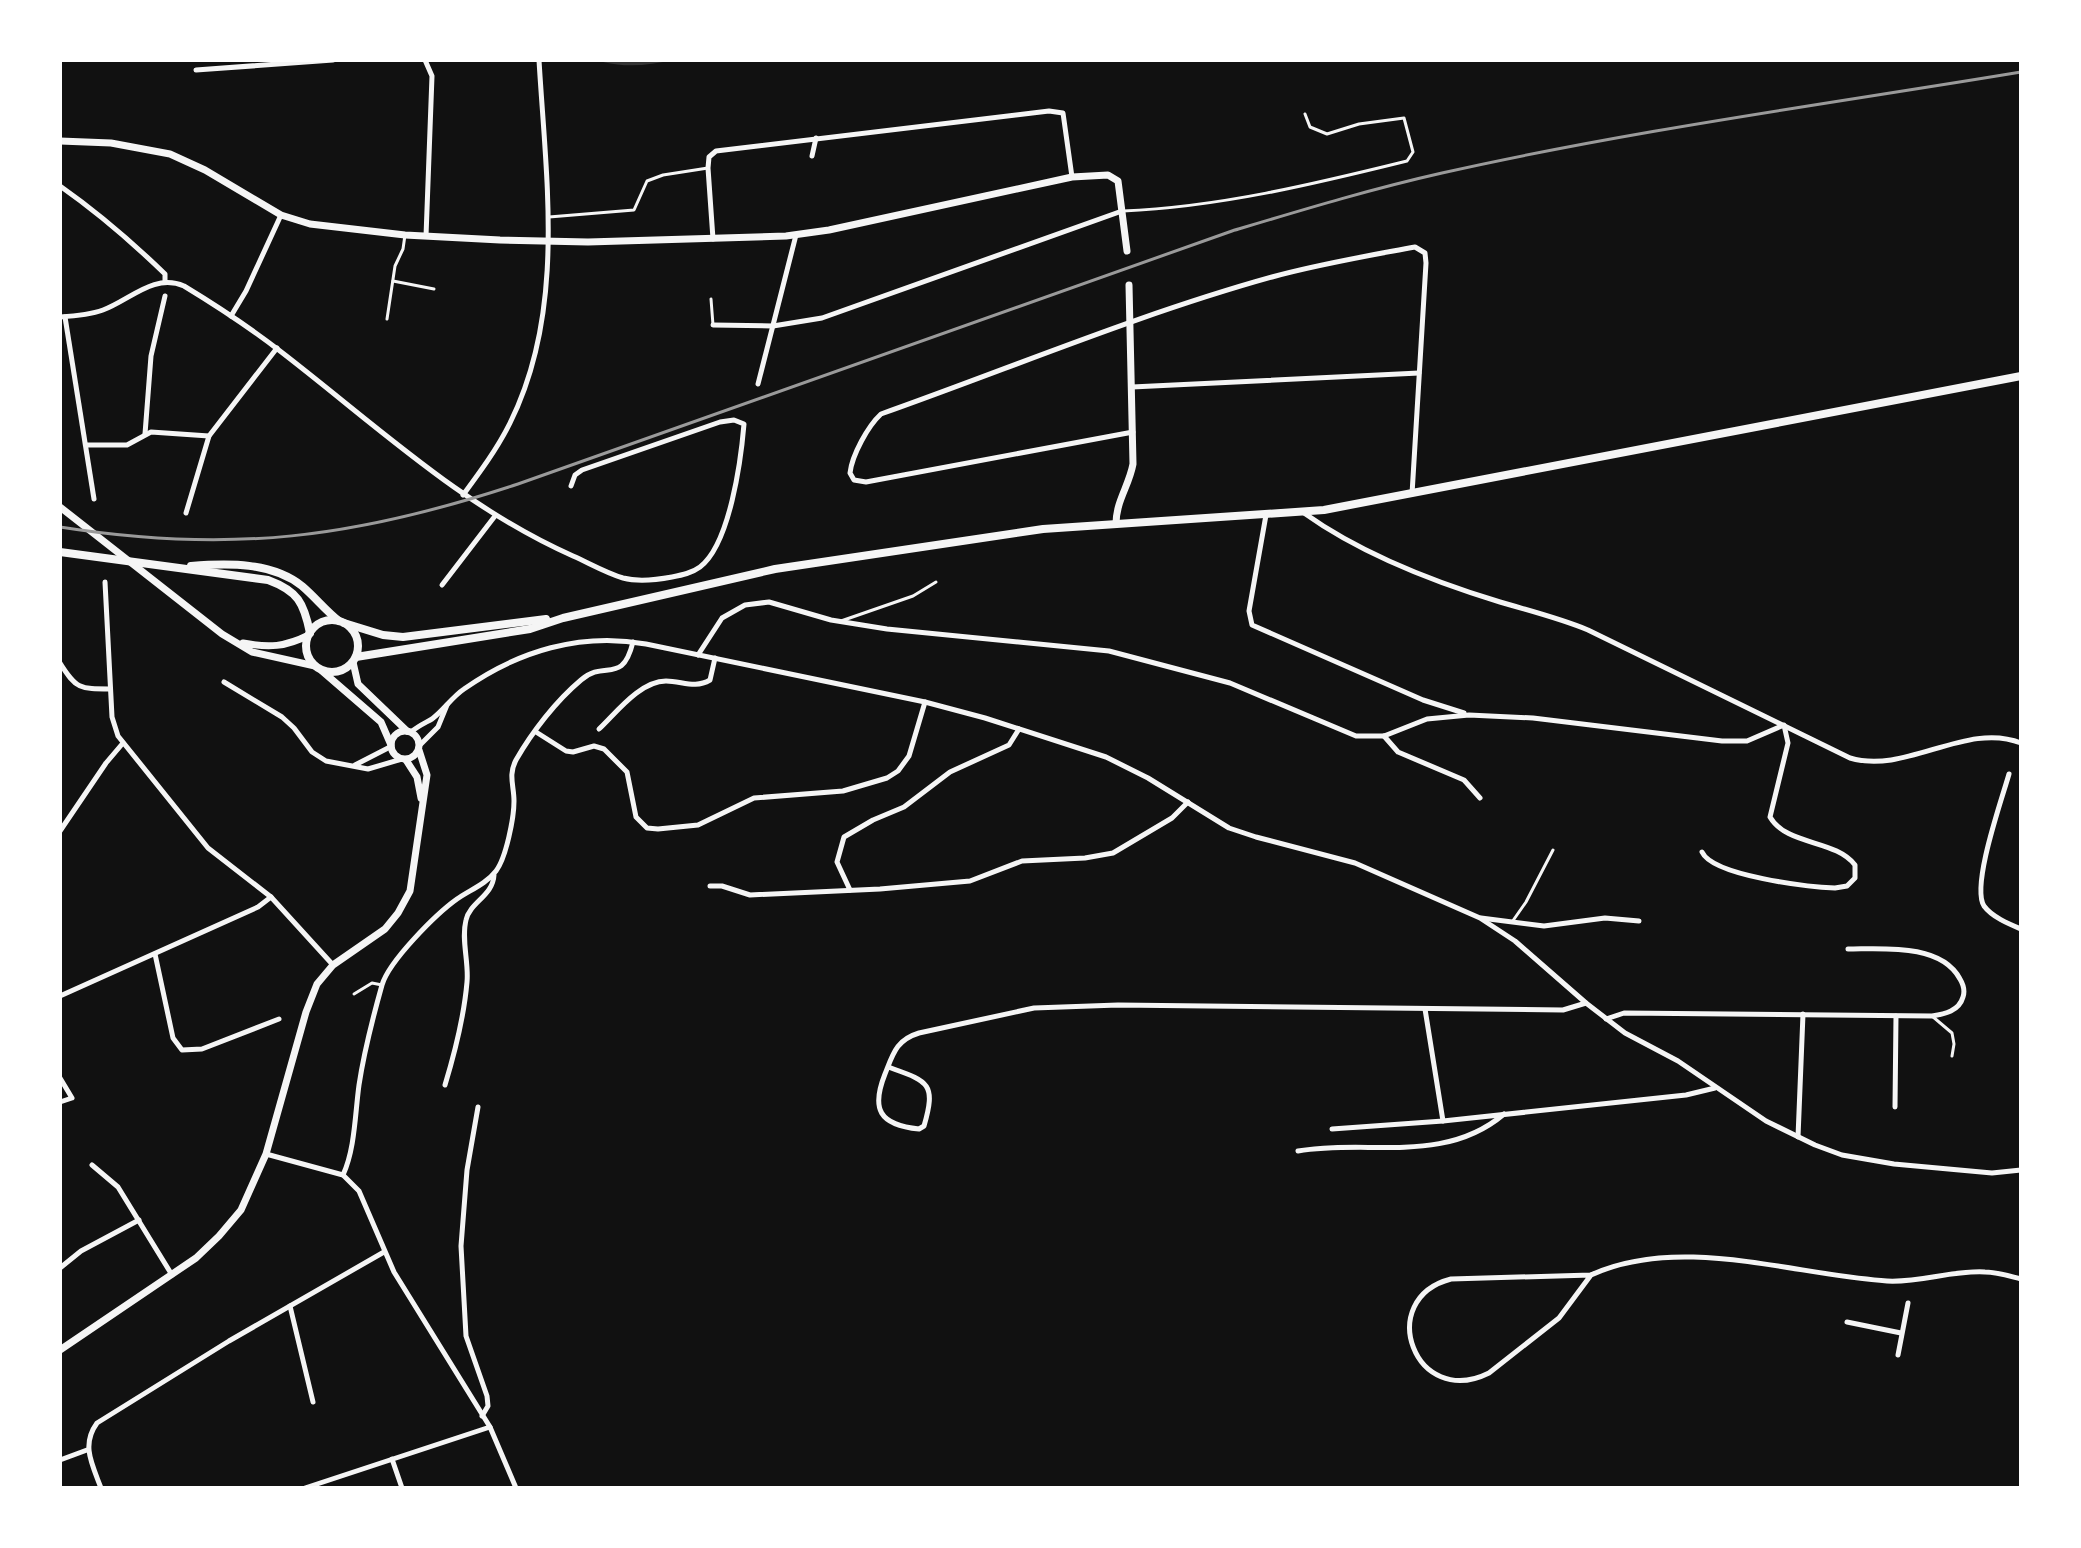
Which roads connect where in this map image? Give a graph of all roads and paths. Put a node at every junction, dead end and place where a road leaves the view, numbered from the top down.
1 (333, 60) edge
2 (425, 60) edge
3 (539, 60) edge
4 (196, 70) dead end
5 (1305, 114) dead end
6 (816, 138) junction
7 (60, 141) edge
8 (812, 156) dead end
9 (708, 168) junction
10 (1072, 177) junction
11 (60, 186) edge
12 (1123, 211) junction
13 (281, 215) junction
14 (548, 217) junction
15 (405, 235) junction
16 (796, 235) junction
17 (426, 236) junction
18 (713, 239) junction
19 (548, 242) junction
20 (1127, 251) dead end
21 (165, 281) junction
22 (393, 281) junction
23 (1129, 285) dead end
24 (434, 289) dead end
25 (165, 296) dead end
26 (711, 299) dead end
27 (231, 316) junction
28 (62, 317) edge
29 (387, 319) dead end
30 (1130, 322) junction
31 (713, 325) joint
32 (773, 326) junction
33 (277, 348) junction
34 (1419, 373) junction
35 (2021, 376) edge
36 (758, 384) dead end
37 (1132, 387) junction
38 (1134, 432) junction
39 (145, 434) junction
40 (209, 436) junction
41 (86, 445) junction
42 (571, 486) dead end
43 (1412, 494) junction
44 (463, 495) junction
45 (94, 499) dead end
46 (60, 507) edge
47 (1303, 512) junction
48 (186, 513) dead end
49 (1266, 515) junction
50 (495, 516) junction
51 (1116, 524) junction
52 (60, 552) edge
53 (182, 567) junction
54 (105, 582) dead end
55 (936, 582) dead end
56 (442, 585) dead end
57 (563, 618) junction
58 (342, 622) junction
59 (840, 622) junction
60 (309, 634) junction
61 (237, 642) junction
62 (633, 642) junction
63 (698, 655) junction
64 (715, 658) junction
65 (355, 659) junction
66 (60, 663) edge
67 (319, 668) junction
68 (224, 682) dead end
69 (110, 689) junction
70 (925, 702) junction
71 (448, 704) junction
72 (1469, 715) junction
73 (1784, 725) junction
74 (599, 729) dead end
75 (1019, 729) junction
76 (409, 731) junction
77 (536, 732) junction
78 (1384, 736) junction
79 (123, 743) junction
80 (2021, 743) edge
81 (390, 746) junction
82 (419, 748) junction
83 (404, 760) junction
84 (354, 766) junction
85 (2009, 774) dead end
86 (1480, 798) dead end
87 (1188, 802) junction
88 (423, 804) junction
89 (60, 831) edge
90 (1553, 850) dead end
91 (1702, 852) dead end
92 (494, 874) junction
93 (710, 886) dead end
94 (850, 890) junction
95 (271, 897) junction
96 (1480, 918) junction
97 (1639, 921) dead end
98 (1512, 922) junction
99 (2021, 929) edge
100 (1848, 949) dead end
101 (155, 954) junction
102 (333, 965) junction
103 (382, 985) junction
104 (354, 994) dead end
105 (60, 996) edge
106 (1586, 1003) junction
107 (1425, 1009) junction
108 (1803, 1014) junction
109 (1896, 1016) junction
110 (1932, 1016) junction
111 (279, 1019) dead end
112 (1606, 1019) junction
113 (1952, 1056) dead end
114 (888, 1067) junction
115 (60, 1078) edge
116 (445, 1085) dead end
117 (1715, 1088) junction
118 (60, 1102) edge
119 (478, 1107) dead end
120 (1895, 1107) dead end
121 (1505, 1113) junction
122 (1443, 1121) junction
123 (1332, 1129) dead end
124 (1798, 1137) junction
125 (1298, 1151) dead end
126 (266, 1154) junction
127 (92, 1165) dead end
128 (2020, 1170) edge
129 (343, 1175) junction
130 (139, 1220) junction
131 (384, 1252) junction
132 (60, 1268) edge
133 (172, 1275) junction
134 (1591, 1275) junction
135 (2021, 1279) edge
136 (1908, 1303) dead end
137 (290, 1306) junction
138 (1847, 1322) dead end
139 (1901, 1333) junction
140 (60, 1350) edge
141 (1898, 1355) dead end
142 (313, 1402) dead end
143 (482, 1416) junction
144 (490, 1427) junction
145 (87, 1450) junction
146 (392, 1458) junction
147 (60, 1460) edge
148 (101, 1488) edge
149 (305, 1488) edge
150 (402, 1488) edge
151 (516, 1488) edge

1 - 4 street
2 - 17 street
3 - 14 street
5 - 12 lane
6 - 8 street
6 - 9 street
6 - 10 street
7 - 13 street
9 - 14 lane
9 - 18 street
10 - 12 street
10 - 16 street
11 - 21 street
12 - 20 street
12 - 32 street
13 - 15 street
13 - 27 street
14 - 19 street
15 - 17 street
15 - 22 lane
16 - 18 street
16 - 32 street
17 - 19 street
18 - 19 street
19 - 44 street
21 - 27 street
21 - 28 street
22 - 24 lane
22 - 29 lane
23 - 30 street
25 - 39 street
26 - 31 lane
27 - 33 street
28 - 41 street
30 - 34 street
30 - 37 street
30 - 38 street
31 - 32 street
32 - 36 street
33 - 40 street
33 - 44 street
34 - 37 street
34 - 43 street
35 - 43 main road
37 - 38 street
38 - 51 street
39 - 40 street
39 - 41 street
40 - 48 street
41 - 45 street
42 - 50 street
43 - 47 main road
44 - 50 street
46 - 61 street
47 - 49 main road
47 - 73 street
49 - 51 main road
49 - 72 street
50 - 56 street
51 - 57 main road
52 - 53 main road
53 - 58 main road
53 - 60 main road
54 - 69 street
55 - 59 lane
57 - 58 main road
57 - 65 main road
58 - 60 main road
58 - 65 main road
59 - 63 street
59 - 78 street
60 - 61 street
60 - 67 main road
61 - 67 street
62 - 63 street
62 - 71 street
62 - 77 street
63 - 64 street
64 - 70 street
64 - 74 street
65 - 67 main road
65 - 76 street
66 - 69 street
67 - 81 street
68 - 84 street
69 - 79 street
70 - 75 street
70 - 77 street
71 - 76 street
71 - 82 street
72 - 73 street
72 - 78 street
73 - 80 street
73 - 91 street
75 - 87 street
75 - 94 street
76 - 81 street
76 - 82 street
77 - 92 street
78 - 86 street
79 - 89 street
79 - 95 street
81 - 83 street
81 - 84 street
82 - 83 street
82 - 88 street
83 - 84 street
83 - 88 street
85 - 99 street
87 - 94 street
87 - 96 street
88 - 102 street
90 - 98 lane
92 - 103 street
92 - 116 street
93 - 94 street
95 - 101 street
95 - 102 street
96 - 98 street
96 - 106 street
97 - 98 street
100 - 110 street
101 - 105 street
101 - 111 street
102 - 126 street
103 - 104 lane
103 - 129 street
106 - 107 street
106 - 112 street
107 - 114 street
107 - 122 street
108 - 109 street
108 - 112 street
108 - 124 street
109 - 110 street
109 - 120 street
110 - 113 lane
112 - 117 street
114 - 114 street
115 - 118 street
117 - 121 street
117 - 124 street
119 - 143 street
121 - 122 street
121 - 125 street
122 - 123 street
124 - 128 street
126 - 129 street
126 - 133 street
127 - 130 street
129 - 131 street
130 - 132 street
130 - 133 street
131 - 137 street
131 - 143 street
133 - 140 street
134 - 134 street
134 - 135 street
136 - 139 street
137 - 142 street
137 - 145 street
138 - 139 street
139 - 141 street
143 - 144 street
144 - 146 street
144 - 151 street
145 - 147 street
145 - 148 street
146 - 149 street
146 - 150 street

